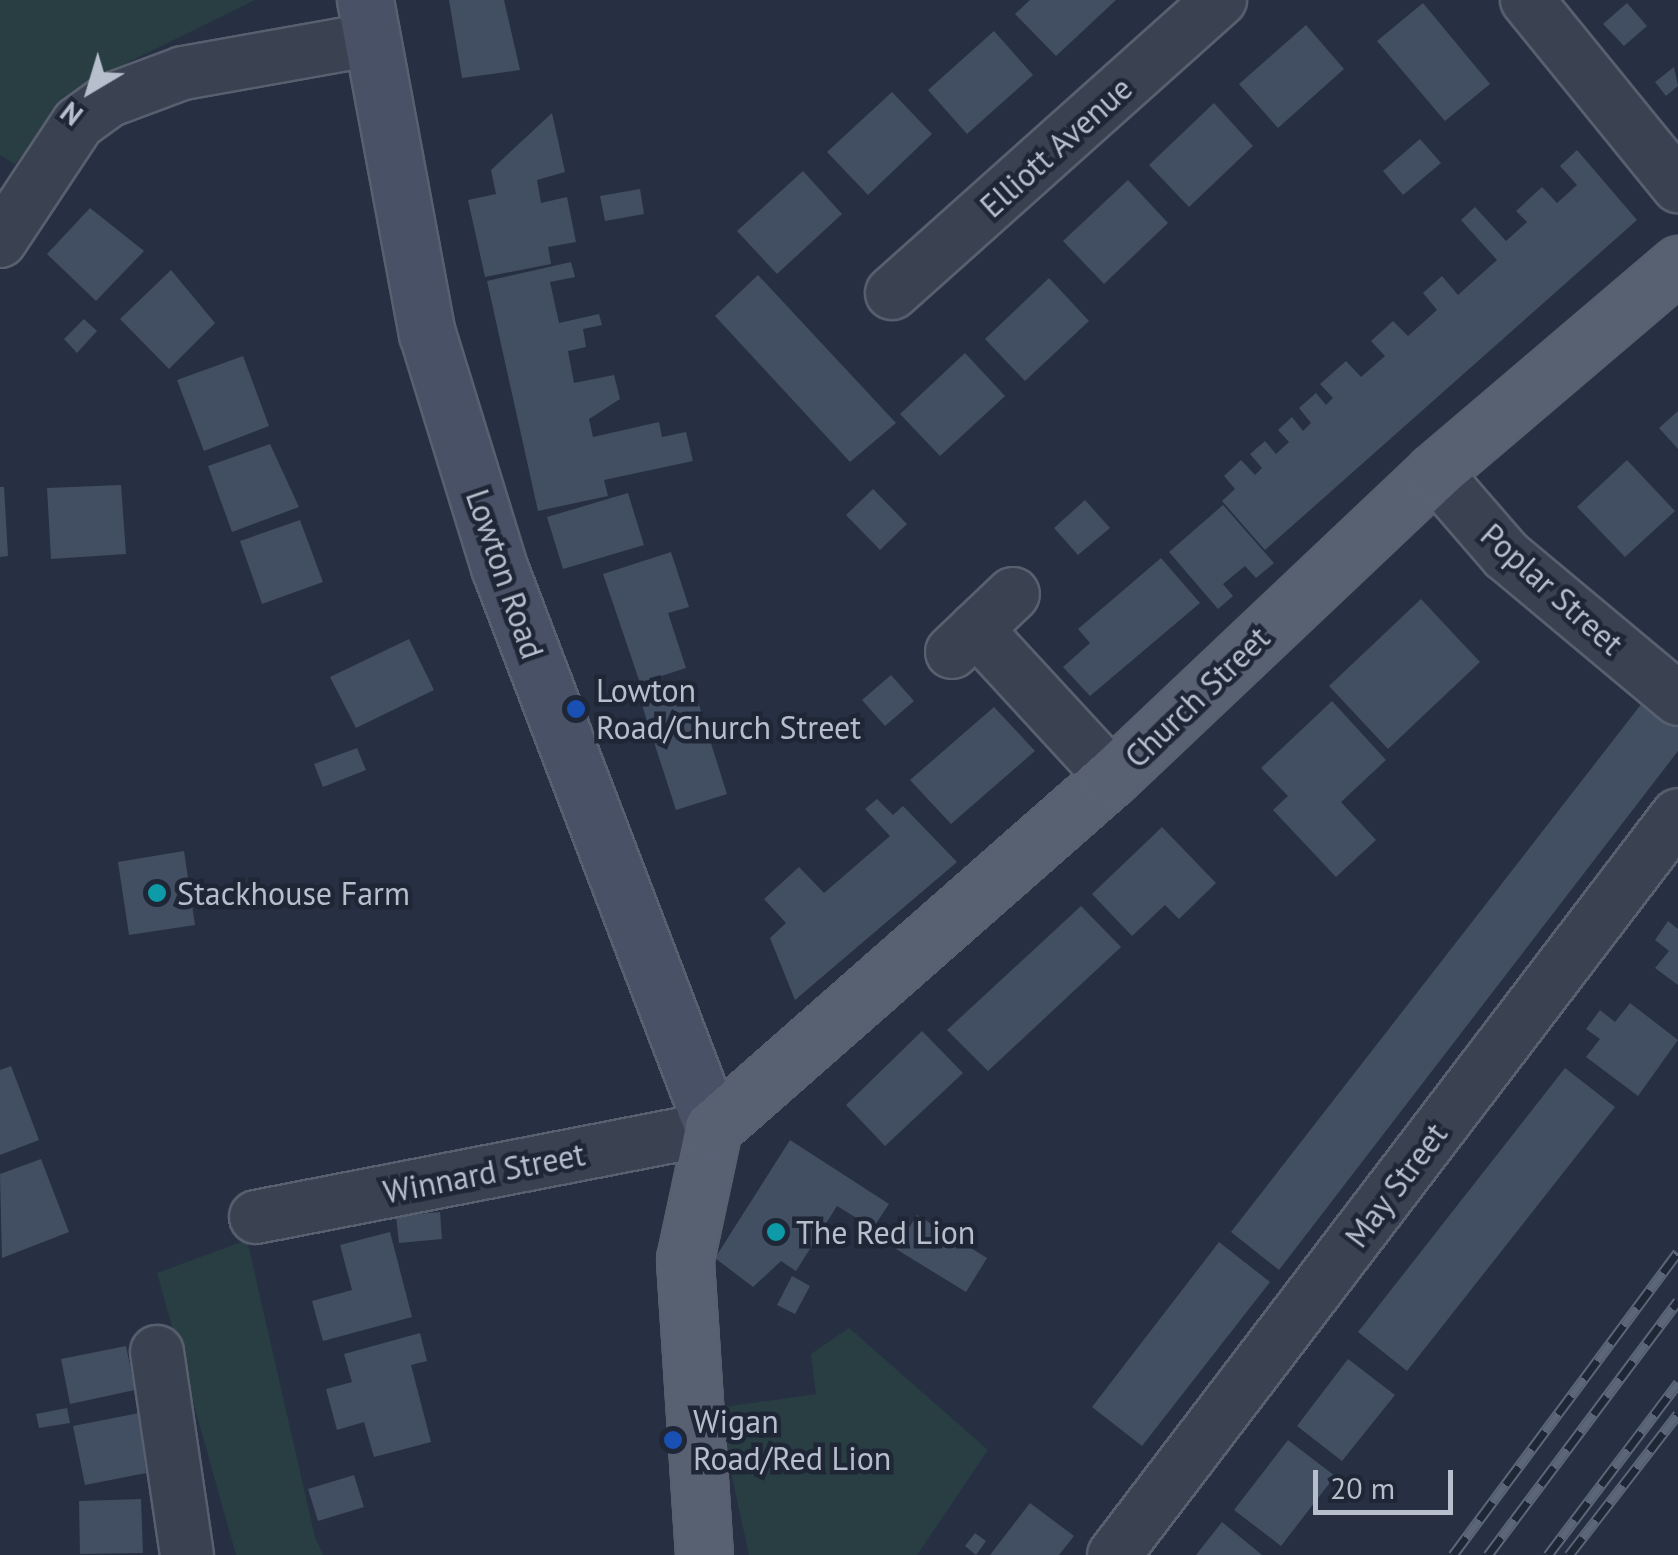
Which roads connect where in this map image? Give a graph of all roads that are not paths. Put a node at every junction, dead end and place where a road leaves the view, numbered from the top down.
1 (1220, 0) edge
2 (1527, 0) edge
3 (369, 20) edge
4 (1678, 186) edge
5 (6, 216) edge
6 (1678, 264) edge
7 (892, 293) dead end
8 (1434, 472) junction
9 (1013, 594) dead end
10 (1678, 698) edge
11 (1112, 778) junction
12 (1678, 815) edge
13 (713, 1128) junction
14 (256, 1217) dead end
15 (158, 1352) dead end
16 (186, 1555) edge
17 (704, 1555) edge
18 (1114, 1555) edge

1 - 7 street, Elliott Avenue
2 - 4 street
3 - 5 street
3 - 13 main road, Lowton Road
6 - 8 main road, Church Street
8 - 10 street, Poplar Street
8 - 11 main road, Church Street
9 - 11 street
11 - 13 main road, Church Street
12 - 18 street, May Street
13 - 14 street, Winnard Street
13 - 17 main road
15 - 16 street

